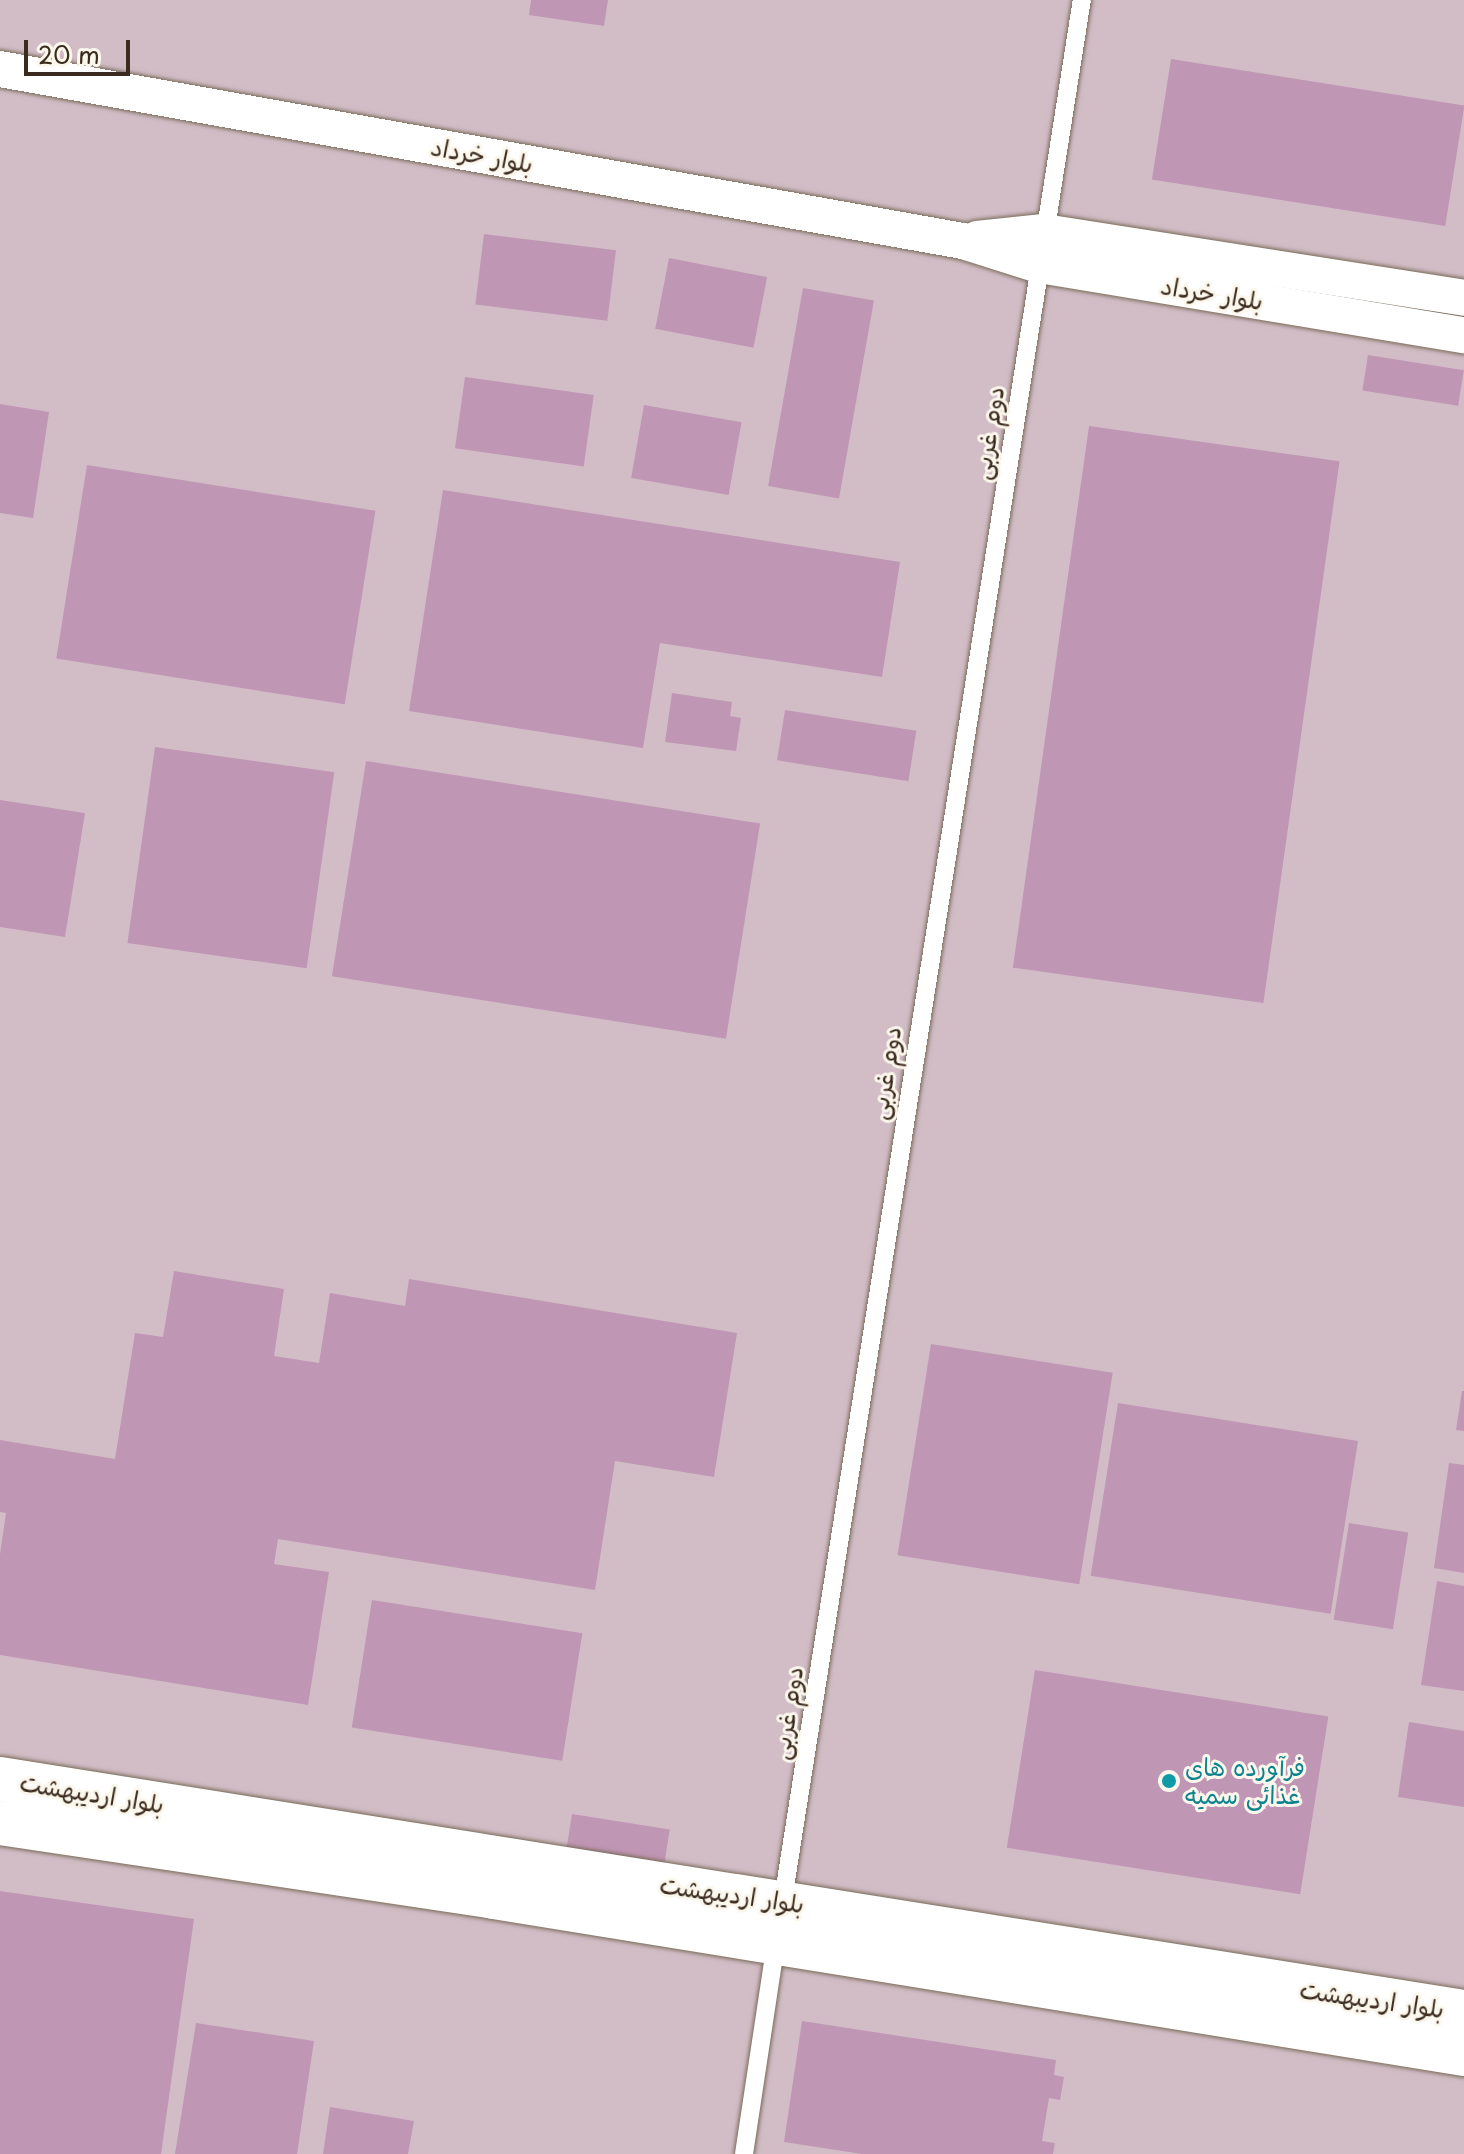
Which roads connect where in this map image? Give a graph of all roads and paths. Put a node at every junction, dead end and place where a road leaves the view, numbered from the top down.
1 (1082, 0) edge
2 (0, 69) edge
3 (1042, 248) junction
4 (1464, 298) edge
5 (1464, 335) edge
6 (0, 1779) edge
7 (0, 1823) edge
8 (782, 1901) junction
9 (776, 1944) junction
10 (1464, 2012) edge
11 (1464, 2054) edge
12 (744, 2154) edge

1 - 3 lane, دوم غربی
2 - 3 street, بلوار خرداد
3 - 4 street, بلوار خرداد
3 - 5 street, بلوار خرداد
3 - 8 lane, دوم غربی
6 - 8 street, بلوار اردیبهشت
7 - 9 street, بلوار اردیبهشت
8 - 9 lane, دوم غربی
8 - 10 street, بلوار اردیبهشت
9 - 11 street, بلوار اردیبهشت
9 - 12 lane, دوم غربی

